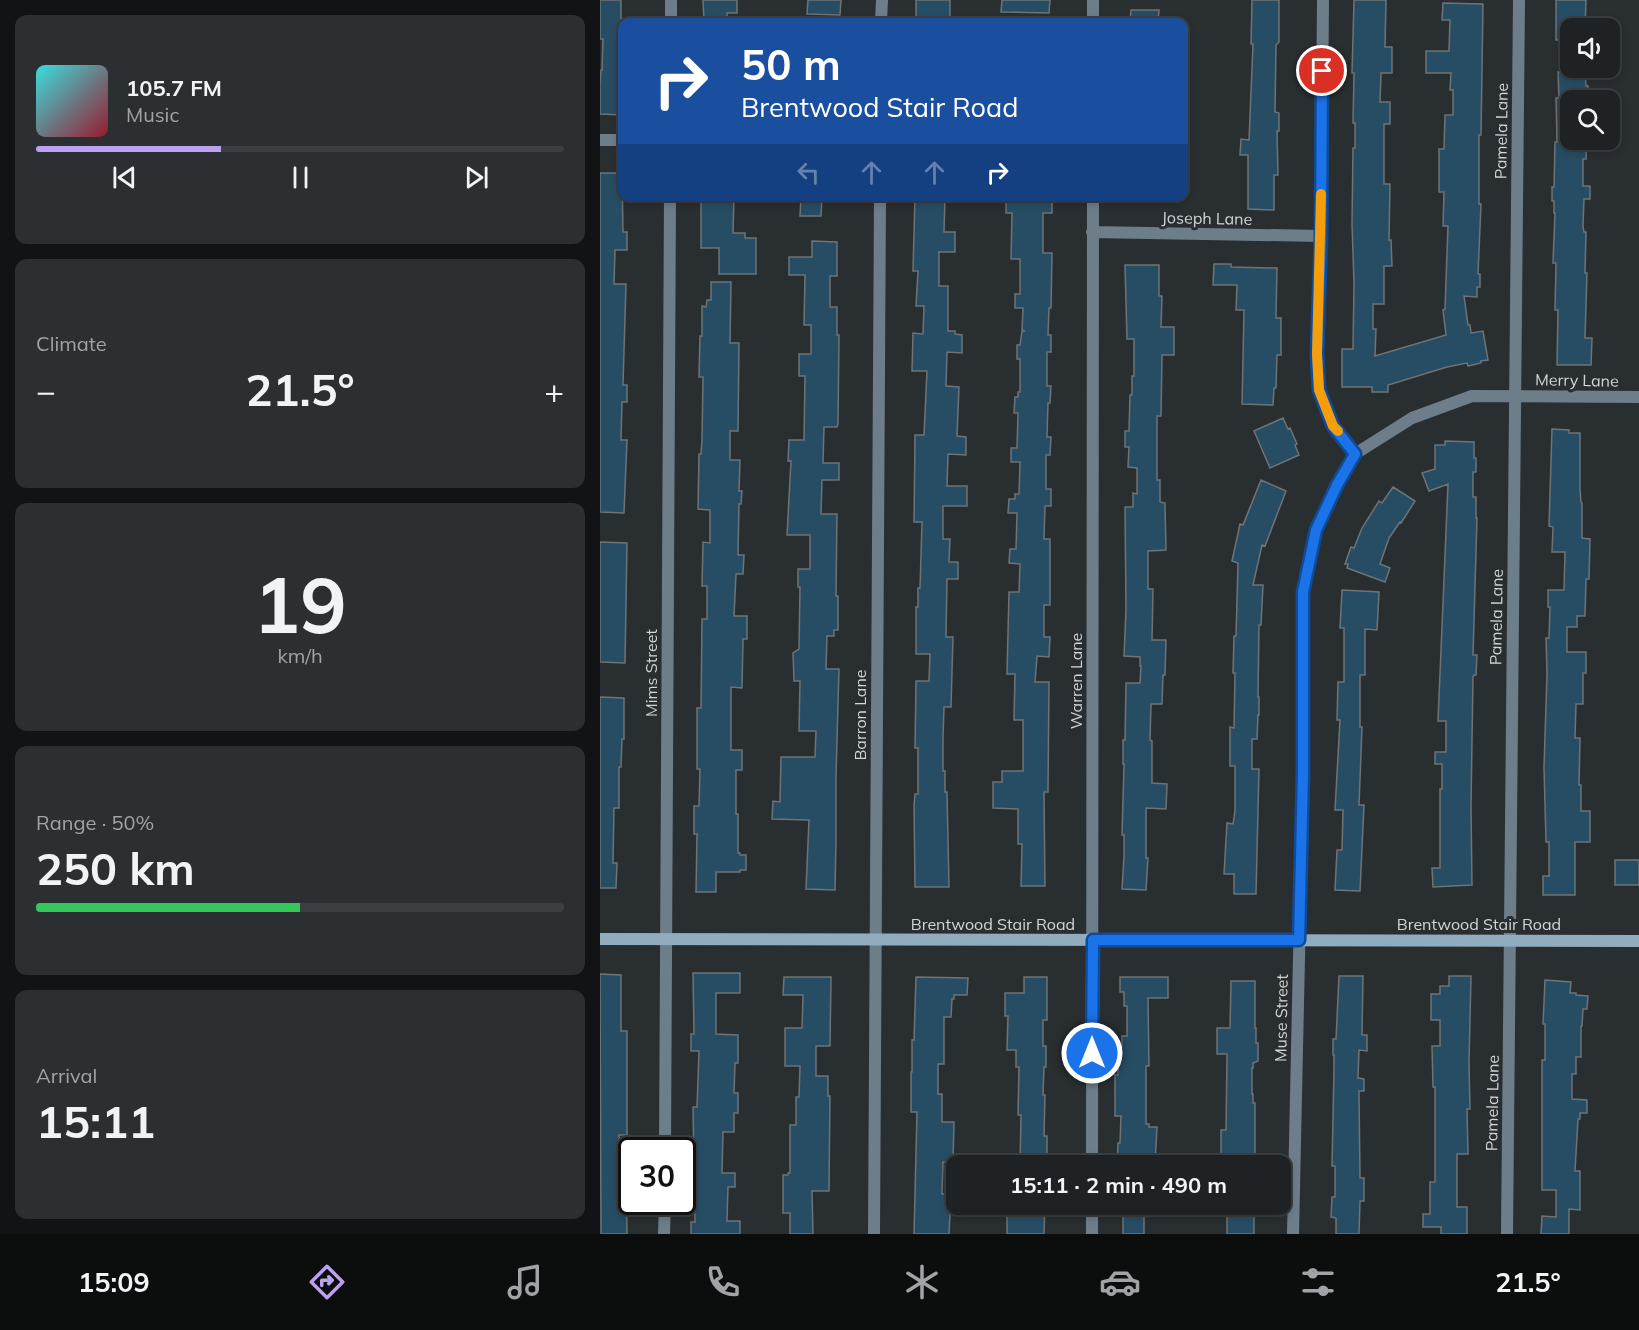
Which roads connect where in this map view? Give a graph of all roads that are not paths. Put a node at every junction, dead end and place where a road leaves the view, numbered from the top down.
1 (671, 0) edge
2 (882, 0) edge
3 (1093, 0) edge
4 (1323, 0) edge
5 (1519, 0) edge
6 (670, 18) edge
7 (882, 18) edge
8 (1093, 18) edge
9 (600, 140) edge
10 (618, 140) edge
11 (670, 201) edge
12 (880, 201) edge
13 (1092, 201) edge
14 (1092, 232) junction
15 (1321, 236) junction
16 (1515, 396) junction
17 (1639, 397) edge
18 (1355, 454) junction
19 (600, 939) edge
20 (666, 940) junction
21 (875, 940) junction
22 (1093, 940) junction
23 (1299, 940) junction
24 (1510, 940) junction
25 (1639, 940) edge
26 (665, 1137) edge
27 (1092, 1155) edge
28 (664, 1215) edge
29 (1092, 1215) edge
30 (664, 1234) edge
31 (873, 1234) edge
32 (1092, 1234) edge
33 (1293, 1234) edge
34 (1507, 1234) edge

1 - 6 street
2 - 7 street
3 - 8 street
4 - 15 street
5 - 16 street, Pamela Lane
9 - 10 street
11 - 20 street, Mims Street
12 - 21 street, Barron Lane
13 - 14 street, Warren Lane
14 - 15 street, Joseph Lane
14 - 22 street, Warren Lane
15 - 18 street
16 - 17 street, Merry Lane
16 - 18 street, Muse Street
16 - 24 street, Pamela Lane
18 - 23 street, Muse Street
19 - 20 main road, Brentwood Stair Road
20 - 21 main road, Brentwood Stair Road
20 - 26 street, Mims Street
21 - 22 main road, Brentwood Stair Road
21 - 31 street, Barron Lane
22 - 23 main road, Brentwood Stair Road
22 - 27 street, Warren Lane
23 - 24 main road, Brentwood Stair Road
23 - 33 street, Muse Street
24 - 25 main road, Brentwood Stair Road
24 - 34 street, Pamela Lane
28 - 30 street
29 - 32 street

